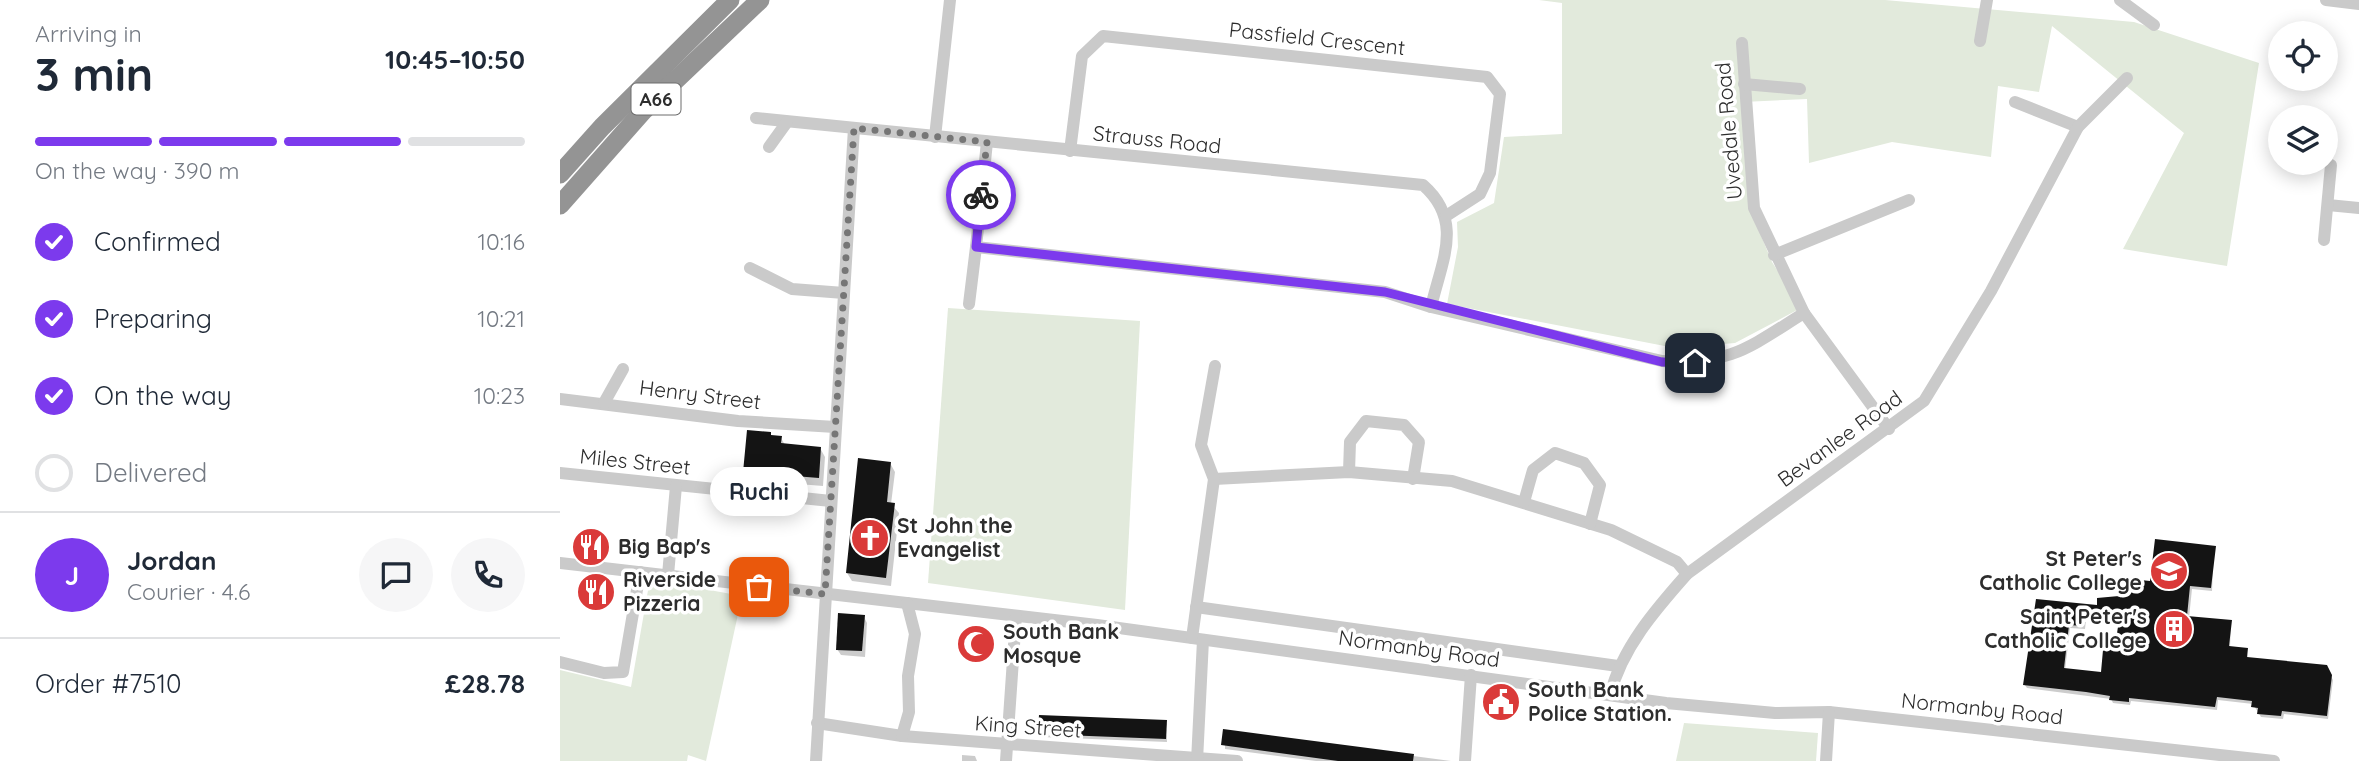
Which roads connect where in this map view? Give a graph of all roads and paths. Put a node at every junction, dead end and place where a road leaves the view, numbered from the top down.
1 (730, 0) edge
2 (760, 0) edge
3 (950, 0) edge
4 (1987, 0) edge
5 (2120, 0) edge
6 (2326, 0) edge
7 (2359, 4) edge
8 (2154, 25) dead end
9 (1980, 41) dead end
10 (1742, 43) dead end
11 (2127, 78) dead end
12 (1744, 84) junction
13 (1800, 89) dead end
14 (2015, 102) dead end
15 (756, 118) dead end
16 (787, 122) junction
17 (2078, 127) junction
18 (854, 128) junction
19 (935, 136) junction
20 (987, 142) junction
21 (769, 147) dead end
22 (1070, 151) junction
23 (560, 174) edge
24 (2330, 175) edge
25 (1909, 200) dead end
26 (560, 205) edge
27 (2328, 205) junction
28 (2359, 208) edge
29 (1446, 216) junction
30 (2324, 240) dead end
31 (976, 247) junction
32 (1774, 255) junction
33 (750, 268) dead end
34 (844, 293) junction
35 (968, 304) dead end
36 (1432, 307) junction
37 (1804, 313) junction
38 (1215, 366) dead end
39 (623, 369) dead end
40 (560, 400) edge
41 (604, 402) junction
42 (835, 427) junction
43 (1889, 429) junction
44 (1349, 472) junction
45 (560, 473) edge
46 (1214, 479) junction
47 (1413, 479) junction
48 (677, 486) junction
49 (831, 501) junction
50 (1524, 502) junction
51 (1590, 523) junction
52 (560, 563) edge
53 (640, 572) junction
54 (1687, 574) junction
55 (668, 575) junction
56 (825, 594) junction
57 (907, 603) junction
58 (1196, 607) junction
59 (1016, 616) junction
60 (1197, 639) junction
61 (560, 662) edge
62 (1618, 666) junction
63 (1471, 676) junction
64 (1610, 695) junction
65 (1829, 712) junction
66 (817, 723) junction
67 (901, 736) junction
68 (1007, 745) junction
69 (1107, 756) edge
70 (1197, 759) edge
71 (2258, 760) edge
72 (816, 761) edge
73 (1006, 761) edge
74 (1237, 761) edge
75 (1465, 761) edge
76 (1826, 761) edge
77 (2274, 761) edge

1 - 23 highway, A66
2 - 26 highway, A66
3 - 19 street
4 - 9 street
5 - 8 street
6 - 7 street
10 - 12 street, Uvedale Road
11 - 17 street, Bevanlee Road
12 - 13 street
12 - 32 street, Uvedale Road
14 - 17 street
15 - 16 street, Strauss Road
16 - 18 street, Strauss Road
16 - 21 street
17 - 43 street, Bevanlee Road
18 - 19 street, Strauss Road
18 - 34 street
19 - 20 street, Strauss Road
20 - 22 street, Strauss Road
20 - 31 street
22 - 29 street, Strauss Road
22 - 29 street, Passfield Crescent
24 - 27 street
25 - 32 street
27 - 28 street
27 - 30 street
29 - 36 street
31 - 35 street
31 - 36 street
32 - 37 street, Uvedale Road
33 - 34 street
34 - 42 street
36 - 37 street
37 - 43 street, Uvedale Road
38 - 46 street
39 - 41 street
40 - 41 street, Henry Street
41 - 42 street, Henry Street
42 - 49 street
43 - 54 street, Bevanlee Road
44 - 46 street
44 - 47 street
44 - 47 street
45 - 48 street, Miles Street
46 - 58 street
47 - 50 street
48 - 49 street, Miles Street
48 - 55 street
49 - 56 street
50 - 51 street
50 - 51 street
51 - 54 street
52 - 53 street, Normanby Road
53 - 55 street, Normanby Road
53 - 61 street
54 - 62 street, Bevanlee Road
55 - 56 street, Normanby Road
56 - 57 street, Normanby Road
56 - 66 street
57 - 59 street, Normanby Road
57 - 67 street
58 - 60 street
58 - 62 street
59 - 60 street, Normanby Road
59 - 68 street
60 - 63 street, Normanby Road
60 - 70 street
62 - 64 street, Bevanlee Road
63 - 64 street, Normanby Road
63 - 75 street
64 - 65 street, Normanby Road
65 - 71 street, Normanby Road
65 - 76 street
66 - 67 street, King Street
66 - 72 street
67 - 68 street, King Street
68 - 69 street, King Street
68 - 73 street
69 - 70 street, King Street
70 - 74 street, King Street
71 - 77 street, Normanby Road

